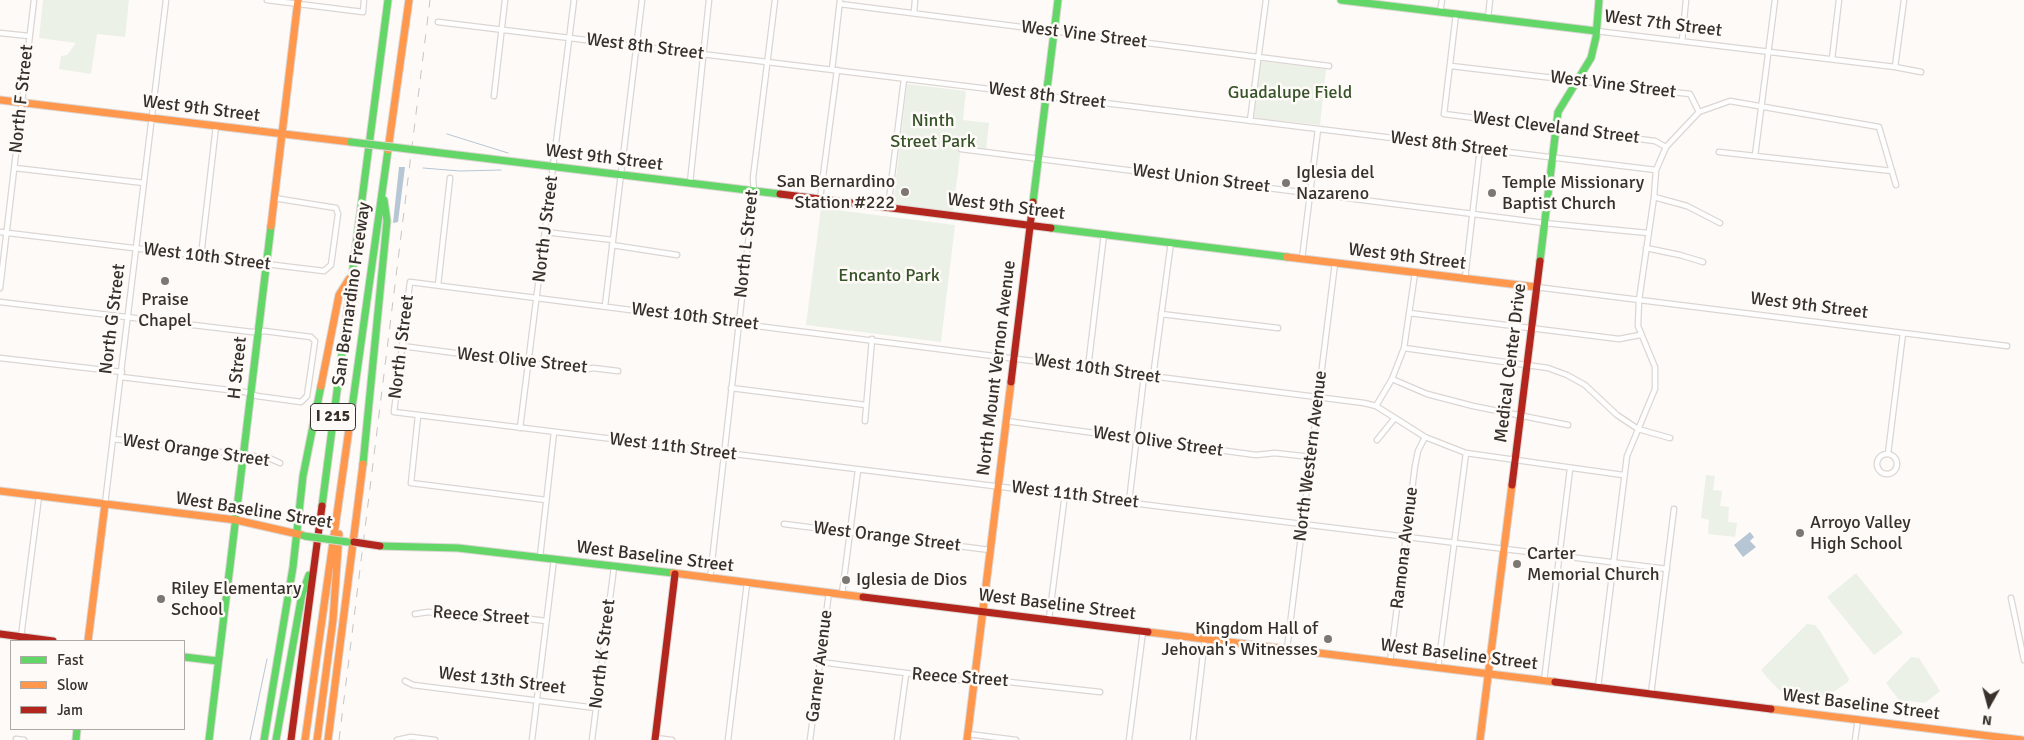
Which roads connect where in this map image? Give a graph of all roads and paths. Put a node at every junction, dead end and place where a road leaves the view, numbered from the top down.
1 (34, 0) edge
2 (166, 0) edge
3 (267, 0) edge
4 (364, 0) edge
5 (388, 0) edge
6 (409, 0) edge
7 (505, 0) edge
8 (574, 0) edge
9 (642, 0) edge
10 (709, 0) edge
11 (775, 0) edge
12 (916, 0) edge
13 (1058, 0) edge
14 (1266, 0) edge
15 (1341, 0) edge
16 (1442, 0) edge
17 (1490, 0) edge
18 (1599, 0) edge
19 (1686, 0) edge
20 (1775, 0) edge
21 (1839, 0) edge
22 (1904, 0) edge
23 (298, 2) edge
24 (840, 2) edge
25 (1440, 12) junction
26 (914, 13) junction
27 (1456, 14) junction
28 (1488, 18) junction
29 (438, 22) dead end
30 (502, 29) junction
31 (1054, 30) junction
32 (1596, 31) junction
33 (0, 32) edge
34 (29, 36) junction
35 (570, 38) junction
36 (1682, 42) junction
37 (636, 46) junction
38 (1769, 52) junction
39 (702, 54) junction
40 (1259, 58) junction
41 (1832, 59) junction
42 (768, 61) junction
43 (1329, 66) dead end
44 (1451, 66) junction
45 (1894, 67) junction
46 (834, 70) junction
47 (1921, 72) dead end
48 (904, 79) junction
49 (1577, 80) junction
50 (494, 96) dead end
51 (1046, 96) junction
52 (0, 100) edge
53 (22, 103) junction
54 (1762, 106) junction
55 (1699, 112) junction
56 (151, 118) junction
57 (1250, 121) junction
58 (216, 126) junction
59 (1318, 128) junction
60 (1556, 128) junction
61 (282, 133) junction
62 (1666, 147) junction
63 (1480, 148) junction
64 (961, 149) dead end
65 (1719, 152) dead end
66 (1755, 156) junction
67 (1552, 158) junction
68 (1038, 159) junction
69 (554, 166) junction
70 (15, 168) junction
71 (1656, 170) junction
72 (1892, 171) junction
73 (621, 175) junction
74 (450, 178) dead end
75 (144, 183) junction
76 (690, 183) junction
77 (1896, 186) dead end
78 (382, 187) junction
79 (754, 191) junction
80 (1311, 193) junction
81 (1654, 197) junction
82 (274, 198) junction
83 (820, 199) junction
84 (888, 208) junction
85 (1473, 214) junction
86 (1544, 223) junction
87 (1720, 223) dead end
88 (1030, 225) junction
89 (0, 232) edge
90 (545, 232) junction
91 (7, 233) junction
92 (1104, 234) junction
93 (1648, 234) junction
94 (1171, 242) junction
95 (613, 243) junction
96 (136, 248) junction
97 (1646, 248) junction
98 (677, 255) dead end
99 (201, 256) junction
100 (1302, 259) junction
101 (1703, 262) dead end
102 (1335, 263) junction
103 (266, 264) junction
104 (1415, 274) junction
105 (351, 276) junction
106 (1465, 279) junction
107 (410, 282) joint
108 (438, 285) junction
109 (1536, 287) junction
110 (0, 288) edge
111 (537, 297) junction
112 (1639, 300) junction
113 (0, 302) edge
114 (605, 306) junction
115 (1410, 313) junction
116 (1161, 314) junction
117 (128, 318) junction
118 (738, 322) junction
119 (1278, 328) dead end
120 (1530, 328) junction
121 (257, 332) junction
122 (1903, 333) junction
123 (1640, 335) junction
124 (872, 339) junction
125 (402, 346) junction
126 (2007, 346) dead end
127 (1404, 348) junction
128 (1014, 357) junction
129 (0, 358) edge
130 (527, 362) junction
131 (1526, 365) junction
132 (1088, 368) junction
133 (618, 371) dead end
134 (121, 375) junction
135 (1144, 376) junction
136 (1154, 377) junction
137 (1392, 379) junction
138 (731, 388) junction
139 (251, 394) junction
140 (1318, 397) junction
141 (866, 404) junction
142 (1376, 406) junction
143 (394, 412) joint
144 (1520, 414) junction
145 (418, 416) junction
146 (1394, 419) junction
147 (865, 421) dead end
148 (1006, 421) junction
149 (1568, 425) dead end
150 (520, 428) junction
151 (1638, 429) junction
152 (554, 432) junction
153 (1425, 437) junction
154 (1670, 438) dead end
155 (113, 439) junction
156 (1137, 439) junction
157 (1377, 440) dead end
158 (723, 453) junction
159 (1466, 453) junction
160 (1888, 454) junction
161 (244, 455) junction
162 (1311, 457) junction
163 (344, 459) junction
164 (1514, 461) junction
165 (280, 463) dead end
166 (1570, 469) junction
167 (858, 470) junction
168 (1623, 475) junction
169 (998, 485) junction
170 (0, 491) edge
171 (1065, 494) junction
172 (39, 496) junction
173 (546, 500) junction
174 (1129, 502) junction
175 (105, 504) junction
176 (1674, 509) dead end
177 (236, 520) junction
178 (784, 524) dead end
179 (1302, 524) junction
180 (849, 532) junction
181 (300, 535) junction
182 (1407, 537) junction
183 (354, 542) junction
184 (1453, 542) junction
185 (1504, 549) junction
186 (990, 550) junction
187 (1559, 556) junction
188 (540, 557) junction
189 (315, 558) junction
190 (554, 559) junction
191 (1613, 562) junction
192 (614, 567) junction
193 (1666, 569) junction
194 (675, 574) junction
195 (710, 579) junction
196 (748, 583) junction
197 (829, 592) junction
198 (842, 594) junction
199 (2010, 598) dead end
200 (982, 611) junction
201 (416, 614) dead end
202 (1049, 619) junction
203 (546, 621) junction
204 (1143, 631) junction
205 (0, 634) edge
206 (21, 637) junction
207 (1205, 638) junction
208 (45, 640) edge
209 (88, 640) edge
210 (1287, 649) junction
211 (185, 657) edge
212 (2024, 660) edge
213 (218, 661) junction
214 (820, 662) junction
215 (1390, 662) junction
216 (1438, 668) junction
217 (906, 674) junction
218 (1487, 674) junction
219 (975, 680) junction
220 (405, 681) dead end
221 (1544, 681) junction
222 (1598, 687) junction
223 (1100, 692) dead end
224 (1651, 694) junction
225 (536, 701) junction
226 (596, 708) junction
227 (268, 715) junction
228 (1858, 719) junction
229 (967, 737) edge
230 (1982, 738) edge
231 (16, 739) edge
232 (655, 739) edge
233 (24, 740) edge
234 (209, 740) edge
235 (259, 740) edge
236 (264, 740) edge
237 (276, 740) edge
238 (291, 740) edge
239 (305, 740) edge
240 (317, 740) edge
241 (328, 740) edge
242 (398, 740) edge
243 (435, 740) edge
244 (532, 740) edge
245 (592, 740) edge
246 (672, 740) edge
247 (728, 740) edge
248 (810, 740) edge
249 (897, 740) edge
250 (1016, 740) edge
251 (1129, 740) edge
252 (1192, 740) edge
253 (1480, 740) edge
254 (1855, 740) edge
255 (2022, 740) edge

1 - 34 street, North F Street
2 - 56 street, North G Street
3 - 23 street
4 - 23 street
5 - 105 main road, San Bernardino Freeway / I 215
6 - 78 main road, San Bernardino Freeway / I 215
7 - 30 street
8 - 35 street, North J Street
9 - 37 street
10 - 39 street
11 - 42 street, North L Street
12 - 26 street
13 - 31 main road, North Mount Vernon Avenue
14 - 40 street
15 - 25 main road, West 7th Street
16 - 25 street
17 - 28 street
18 - 32 main road, Medical Center Drive
19 - 36 street
20 - 38 street
21 - 41 street
22 - 45 street
23 - 61 main road, H Street
24 - 26 street, West Vine Street
24 - 46 street
25 - 27 main road, West 7th Street
26 - 31 street, West Vine Street
27 - 28 main road, West 7th Street
27 - 44 street
28 - 32 main road, West 7th Street
29 - 30 street, West 8th Street
30 - 35 street, West 8th Street
30 - 50 street
31 - 40 street, West Vine Street
31 - 51 main road, North Mount Vernon Avenue
32 - 36 street, West 7th Street
32 - 49 main road, Medical Center Drive
33 - 34 street
34 - 53 street, North F Street
35 - 37 street, West 8th Street
35 - 69 street, North J Street
36 - 38 street, West 7th Street
37 - 39 street, West 8th Street
37 - 73 street
38 - 41 street, West 7th Street
38 - 54 street
39 - 42 street, West 8th Street
39 - 76 street
40 - 43 street, West Vine Street
40 - 57 street
41 - 45 street, West 7th Street
42 - 46 street, West 8th Street
42 - 79 street, North L Street
44 - 49 street, West Vine Street
44 - 60 street, West Cleveland Street
45 - 47 street, West 7th Street
46 - 48 street, West 8th Street
46 - 83 street
48 - 51 street, West 8th Street
48 - 84 street
49 - 55 street, West Vine Street
49 - 60 main road, Medical Center Drive
51 - 57 street, West 8th Street
51 - 68 main road, North Mount Vernon Avenue
52 - 53 main road, West 9th Street
53 - 56 main road, West 9th Street
53 - 70 street, North F Street
54 - 55 street, West Vine Street
54 - 66 street
54 - 72 street, West Vine Street
55 - 62 street
56 - 58 main road, West 9th Street
56 - 75 street, North G Street
57 - 59 street, West 8th Street
58 - 61 main road, West 9th Street
58 - 99 street
59 - 63 street, West 8th Street
59 - 80 street
60 - 62 street, West Cleveland Street
60 - 67 main road, Medical Center Drive
61 - 69 main road, West 9th Street, bridge
61 - 82 main road, H Street
62 - 71 street
63 - 67 street, West 8th Street
63 - 85 street
64 - 68 street, West Union Street
65 - 66 street
66 - 72 street
67 - 71 street, West 8th Street
67 - 86 main road, Medical Center Drive
68 - 80 street, West Union Street
68 - 88 main road, North Mount Vernon Avenue
69 - 73 main road, West 9th Street
69 - 90 street, North J Street
70 - 75 street
70 - 91 street, North F Street
71 - 81 street
72 - 77 street
73 - 76 main road, West 9th Street
73 - 95 street
74 - 108 street
75 - 96 street, North G Street
76 - 79 main road, West 9th Street
78 - 163 main road, San Bernardino Freeway / I 215
78 - 183 main road
79 - 83 main road, West 9th Street
79 - 118 street, North L Street
80 - 85 street, West Union Street
80 - 100 street
81 - 87 street
81 - 93 street
82 - 103 main road, H Street
82 - 103 street, West 10th Street
83 - 84 main road, West 9th Street
84 - 88 main road, West 9th Street
85 - 86 street, West Union Street
85 - 106 street
86 - 93 street, West Union Street
86 - 109 main road, Medical Center Drive
88 - 92 main road, West 9th Street
88 - 128 main road, North Mount Vernon Avenue
89 - 91 street, West 10th Street
90 - 95 street
90 - 111 street, North J Street
91 - 96 street, West 10th Street
91 - 110 street, North F Street
92 - 94 main road, West 9th Street
92 - 132 street
93 - 97 street
94 - 100 main road, West 9th Street
94 - 116 street
95 - 98 street
95 - 114 street
96 - 99 street, West 10th Street
96 - 117 street, North G Street
97 - 101 street
97 - 112 street
99 - 103 street, West 10th Street
100 - 102 main road, West 9th Street
102 - 104 main road, West 9th Street
102 - 140 street, North Western Avenue
103 - 121 main road, H Street
104 - 106 main road, West 9th Street
104 - 115 street
105 - 181 main road
105 - 189 main road, San Bernardino Freeway / I 215
106 - 109 main road, West 9th Street
107 - 108 street, West 10th Street
107 - 125 street, North I Street
108 - 111 street, West 10th Street
109 - 112 street, West 9th Street
109 - 120 main road, Medical Center Drive
111 - 114 street, West 10th Street
111 - 130 street, North J Street
112 - 122 street, West 9th Street
112 - 123 street
113 - 117 street
114 - 118 street, West 10th Street
115 - 120 street
115 - 127 street
116 - 119 street
116 - 136 street
117 - 121 street
117 - 134 street, North G Street
118 - 124 street, West 10th Street
118 - 138 street, North L Street
120 - 123 street
120 - 131 main road, Medical Center Drive
121 - 139 main road, H Street
121 - 139 street
122 - 126 street, West 9th Street
122 - 160 street
123 - 151 street
124 - 128 street, West 10th Street
124 - 141 street
125 - 130 street, West Olive Street
125 - 143 street, North I Street
127 - 131 street
127 - 137 street
128 - 132 street, West 10th Street
128 - 148 main road, North Mount Vernon Avenue
129 - 134 street
130 - 133 street, West Olive Street
130 - 150 street, North J Street
131 - 144 main road, Medical Center Drive
131 - 151 street
132 - 135 street, West 10th Street
134 - 139 street
134 - 155 street, North G Street
135 - 136 street, West 10th Street
135 - 156 street
136 - 140 street, West 10th Street
137 - 142 street
137 - 144 street
138 - 141 street
138 - 158 street, North L Street
139 - 161 main road, H Street
140 - 142 street, West 10th Street
140 - 162 street, North Western Avenue
141 - 147 street
142 - 146 street, West 10th Street
143 - 145 street, West 11th Street
144 - 149 street
144 - 164 main road, Medical Center Drive
145 - 150 street, West 11th Street
145 - 173 street
146 - 153 street, West 10th Street
146 - 157 street
148 - 156 street, West Olive Street
148 - 169 main road, North Mount Vernon Avenue
150 - 152 street, West 11th Street
151 - 154 street
151 - 168 street
152 - 158 street, West 11th Street
152 - 173 street
153 - 159 street, West 10th Street
153 - 182 street, Ramona Avenue
155 - 161 street, West Orange Street
155 - 175 street, North G Street
156 - 162 street, West Olive Street
156 - 174 street
158 - 167 street, West 11th Street
158 - 195 street, North L Street
159 - 164 street, West 10th Street
159 - 184 street
160 - 160 street
161 - 165 street, West Orange Street
161 - 177 main road, H Street
162 - 179 street, North Western Avenue
163 - 239 main road, San Bernardino Freeway / I 215
163 - 240 main road
164 - 166 street, West 10th Street
164 - 185 main road, Medical Center Drive
166 - 168 street, West 10th Street
166 - 187 street
167 - 169 street, West 11th Street
167 - 180 street, Garner Avenue
168 - 191 street
169 - 171 street, West 11th Street
169 - 186 main road, North Mount Vernon Avenue
170 - 172 main road, West Baseline Street
171 - 174 street, West 11th Street
171 - 202 street
172 - 175 main road, West Baseline Street
172 - 206 street
173 - 188 street
174 - 179 street, West 11th Street
175 - 177 main road, West Baseline Street
175 - 209 main road, North G Street
176 - 193 street
177 - 181 main road, West Baseline Street
177 - 213 main road, H Street
178 - 180 street, West Orange Street
179 - 182 street, West 11th Street
179 - 210 street, North Western Avenue
180 - 186 street, West Orange Street
180 - 198 street, Garner Avenue
181 - 183 main road, West Baseline Street, bridge
181 - 227 main road
182 - 184 street, West 11th Street
182 - 215 street, Ramona Avenue
183 - 188 main road, West Baseline Street, bridge
183 - 241 main road
184 - 185 street, West 11th Street
184 - 216 street
185 - 187 street, West 11th Street
185 - 218 main road, Medical Center Drive
186 - 200 main road, North Mount Vernon Avenue
187 - 191 street, West 11th Street
187 - 221 street
188 - 190 main road, West Baseline Street
189 - 237 main road
189 - 238 main road, San Bernardino Freeway / I 215
190 - 192 main road, West Baseline Street
190 - 203 street
191 - 193 street, West 11th Street
191 - 222 street
192 - 194 main road, West Baseline Street
192 - 226 street, North K Street
193 - 224 street
194 - 195 main road, West Baseline Street
194 - 232 main road
195 - 196 main road, West Baseline Street
196 - 197 main road, West Baseline Street
196 - 247 street
197 - 198 main road, West Baseline Street
197 - 214 street, Garner Avenue
198 - 200 main road, West Baseline Street
199 - 212 street
200 - 202 main road, West Baseline Street
200 - 219 main road, North Mount Vernon Avenue
201 - 203 street, Reece Street
202 - 204 main road, West Baseline Street
203 - 225 street
204 - 207 main road, West Baseline Street
204 - 251 street
205 - 206 main road
206 - 208 main road
207 - 210 main road, West Baseline Street
207 - 252 street
210 - 215 main road, West Baseline Street
211 - 213 main road
213 - 234 main road, H Street
214 - 217 street, Reece Street
214 - 248 street, Garner Avenue
215 - 216 main road, West Baseline Street
216 - 218 main road, West Baseline Street
217 - 219 street, Reece Street
217 - 249 street
218 - 221 main road, West Baseline Street
218 - 253 main road, Medical Center Drive
219 - 223 street, Reece Street
219 - 229 main road, North Mount Vernon Avenue
220 - 225 street, West 13th Street
221 - 222 main road, West Baseline Street
222 - 224 main road, West Baseline Street
224 - 228 main road, West Baseline Street
225 - 226 street, West 13th Street
225 - 244 street
226 - 245 street, North K Street
227 - 235 main road
227 - 236 main road
228 - 230 main road, West Baseline Street
228 - 254 street
229 - 250 street
230 - 255 main road, West Baseline Street
231 - 233 street
232 - 246 street
242 - 243 street

